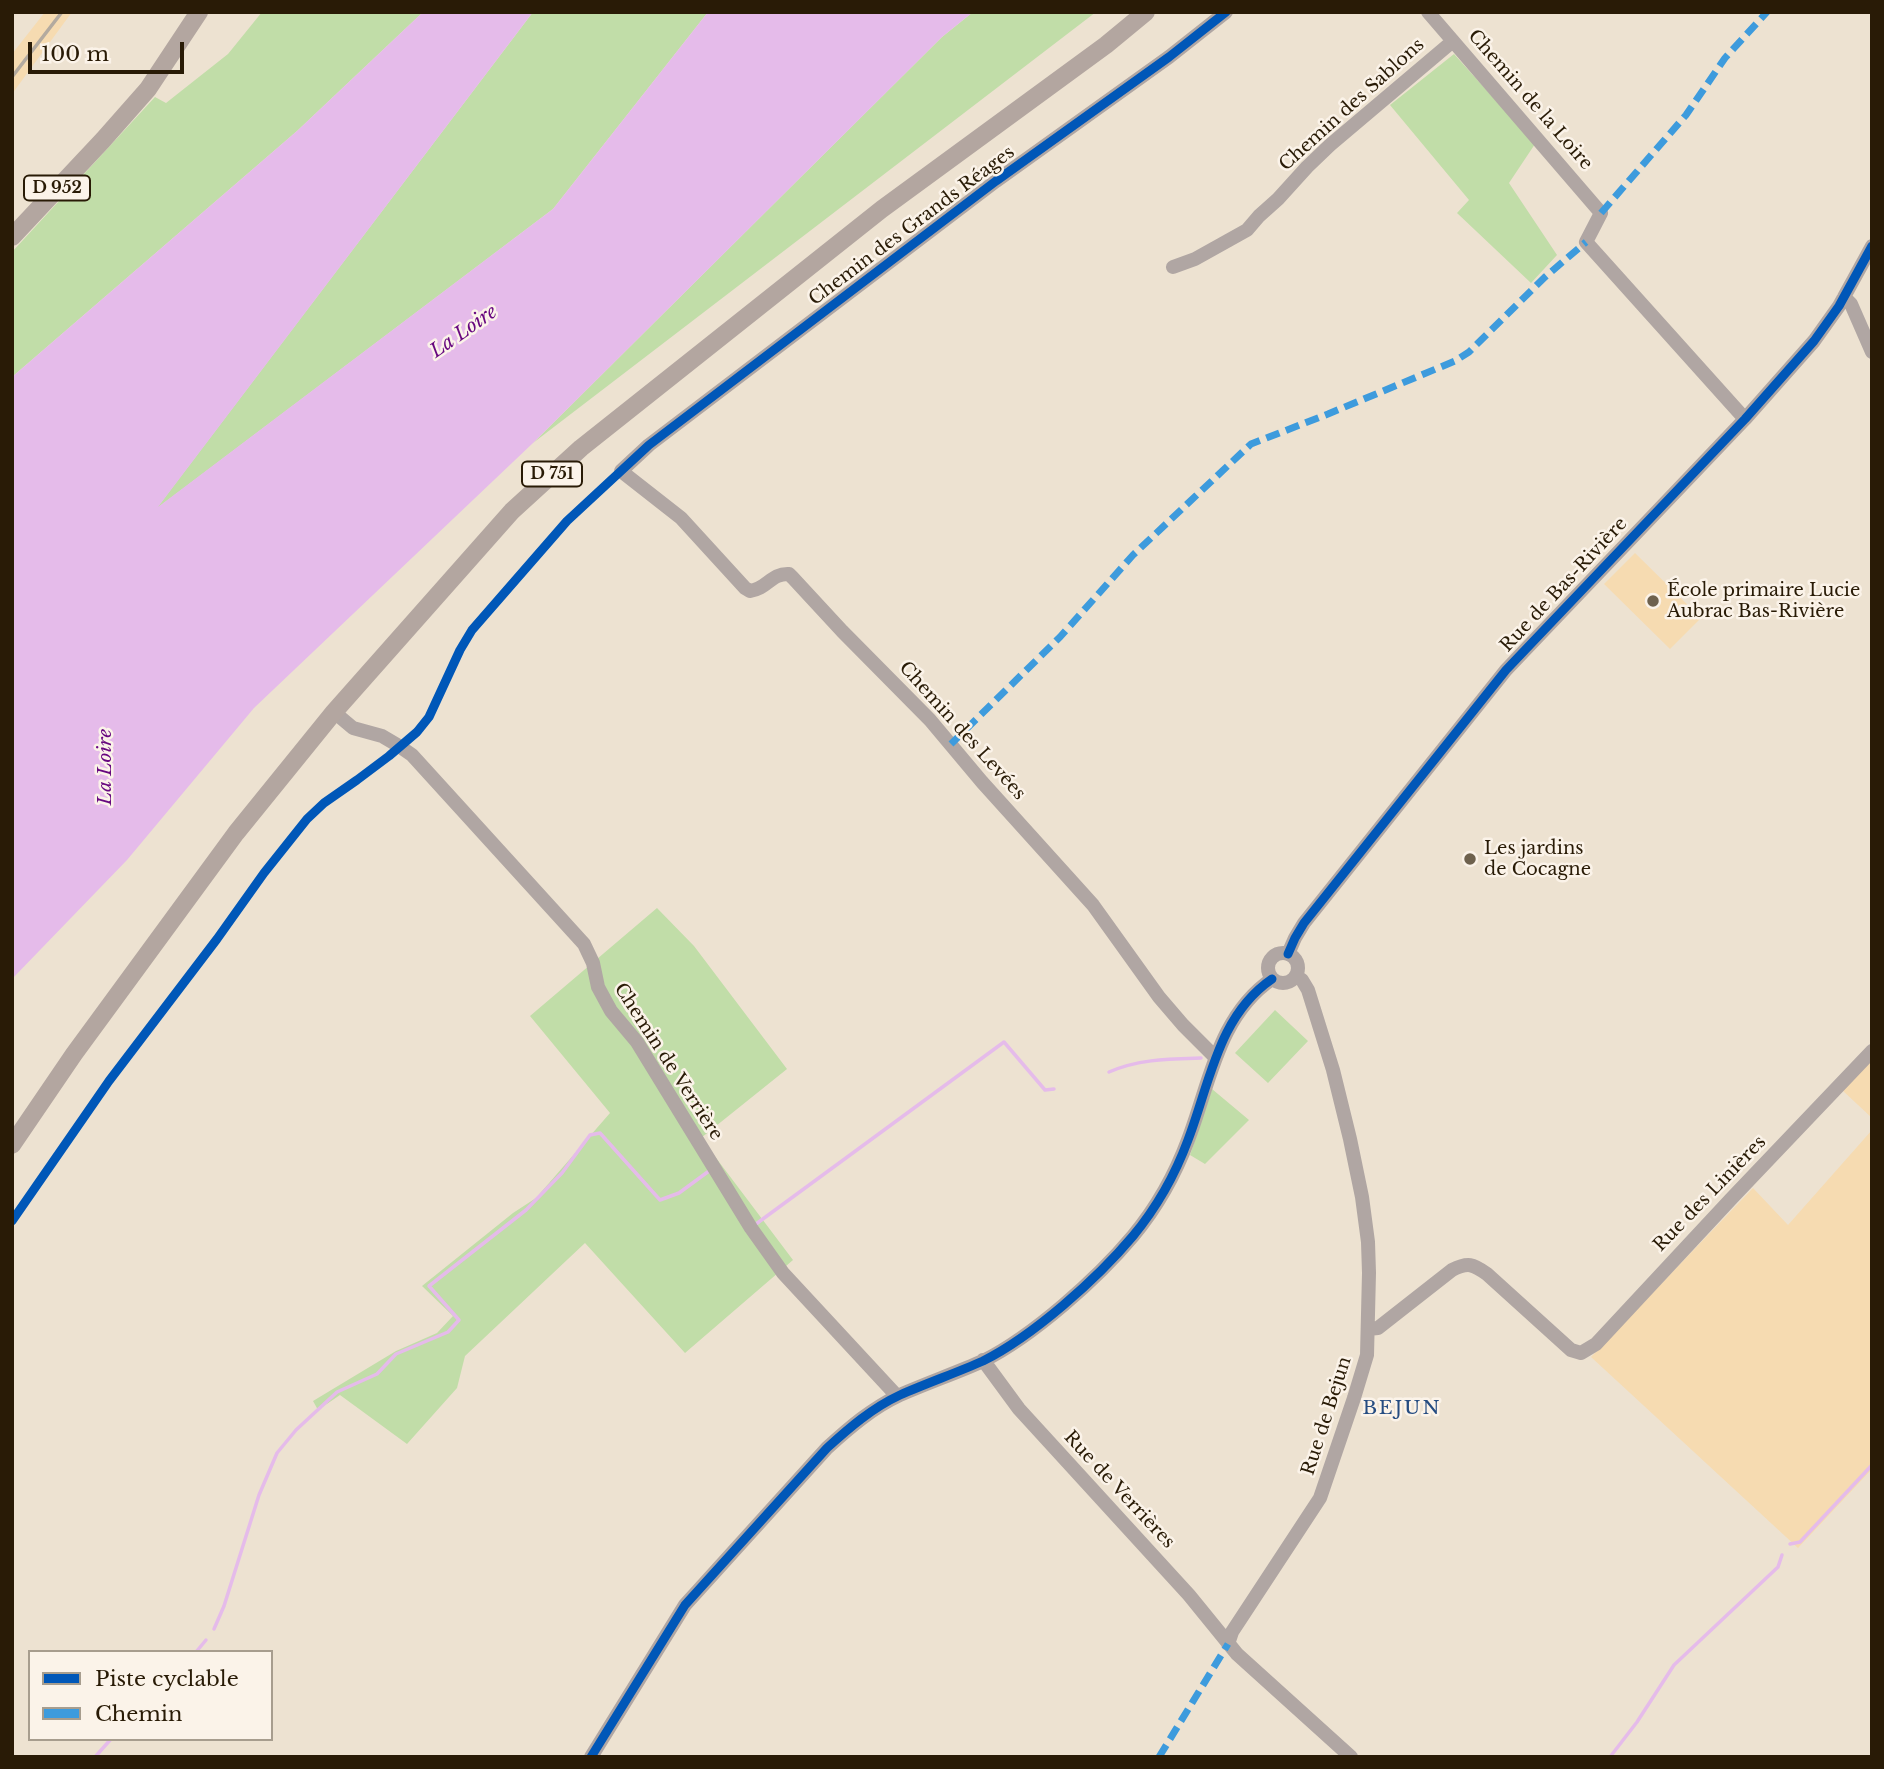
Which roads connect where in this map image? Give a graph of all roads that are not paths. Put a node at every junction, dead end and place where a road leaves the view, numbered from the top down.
1 (199, 12) edge
2 (1146, 12) edge
3 (1226, 12) edge
4 (1428, 12) edge
5 (1453, 41) junction
6 (12, 237) edge
7 (1872, 246) edge
8 (1173, 267) dead end
9 (1844, 297) junction
10 (1872, 352) edge
11 (1745, 419) junction
12 (621, 471) joint
13 (334, 712) junction
14 (1288, 954) junction
15 (1296, 976) junction
16 (1272, 979) junction
17 (1872, 1051) edge
18 (1215, 1057) junction
19 (12, 1145) edge
20 (1368, 1329) junction
21 (983, 1360) junction
22 (897, 1396) junction
23 (1228, 1644) junction
24 (591, 1757) edge
25 (1351, 1757) edge

1 - 6 main road, D 952
2 - 13 main road, D 751
3 - 12 street, Chemin des Grands Réages
4 - 5 street, Chemin de la Loire
5 - 8 street, Chemin des Sablons
5 - 11 street, Chemin de la Loire
7 - 9 street, Rue de Bas-Rivière
9 - 10 street
9 - 11 street, Rue de Bas-Rivière
11 - 14 street, Rue de Bas-Rivière
12 - 18 street, Chemin des Levées
13 - 19 main road, D 751
13 - 22 street, Chemin de Verrière
14 - 15 street
14 - 16 street
15 - 16 street
15 - 20 street, Rue de Bejun
16 - 18 street
17 - 20 street, Rue des Linières
18 - 21 street
20 - 23 street, Rue de Bejun
21 - 22 street
21 - 23 street, Rue de Verrières
22 - 24 street
23 - 25 street, Rue de Verrières

